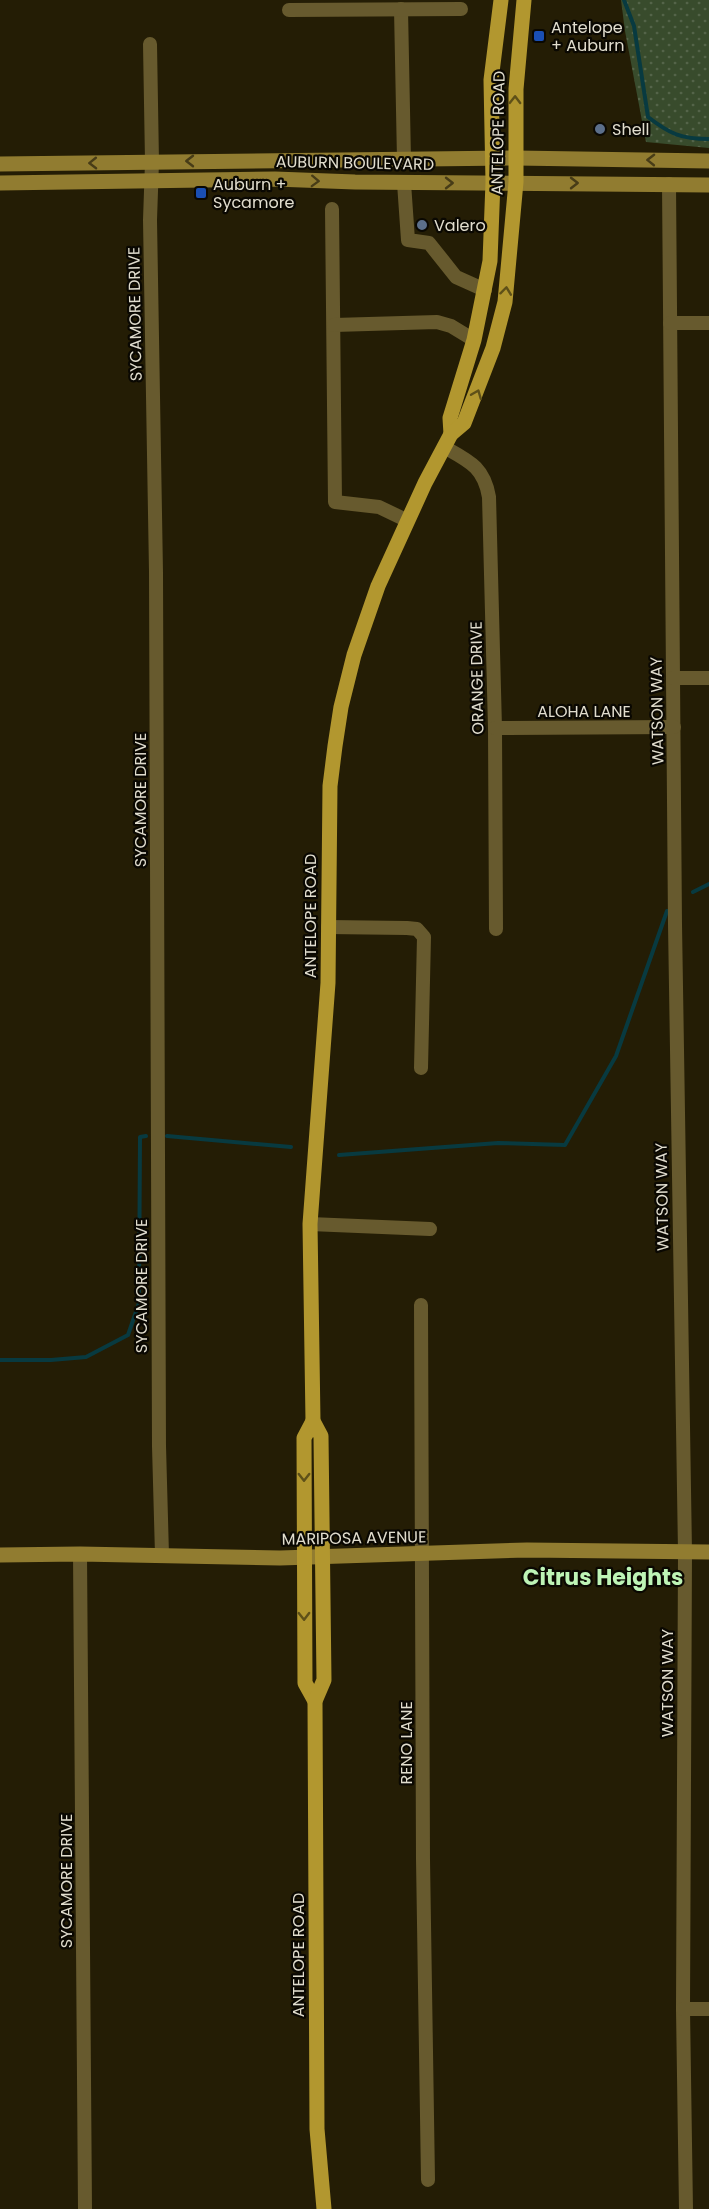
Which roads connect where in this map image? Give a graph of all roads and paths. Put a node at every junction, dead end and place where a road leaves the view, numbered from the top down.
1 (501, 0) edge
2 (524, 0) edge
3 (401, 9) junction
4 (461, 9) dead end
5 (289, 10) dead end
6 (150, 44) dead end
7 (516, 158) junction
8 (492, 159) junction
9 (404, 160) junction
10 (709, 161) edge
11 (152, 162) junction
12 (0, 164) edge
13 (150, 180) junction
14 (493, 182) junction
15 (516, 182) junction
16 (0, 183) edge
17 (405, 183) junction
18 (669, 184) junction
19 (709, 185) edge
20 (332, 209) dead end
21 (485, 290) junction
22 (670, 323) junction
23 (709, 323) edge
24 (334, 325) junction
25 (474, 340) junction
26 (448, 440) junction
27 (406, 520) junction
28 (673, 678) junction
29 (709, 678) edge
30 (674, 727) junction
31 (495, 728) junction
32 (328, 927) junction
33 (496, 929) dead end
34 (421, 1068) dead end
35 (310, 1224) junction
36 (430, 1229) dead end
37 (421, 1305) dead end
38 (313, 1421) junction
39 (685, 1552) junction
40 (709, 1552) edge
41 (80, 1554) junction
42 (422, 1554) junction
43 (0, 1555) edge
44 (162, 1555) junction
45 (304, 1557) junction
46 (322, 1557) junction
47 (315, 1701) junction
48 (683, 2009) junction
49 (709, 2009) edge
50 (428, 2180) dead end
51 (85, 2209) edge
52 (324, 2209) edge
53 (686, 2209) edge

1 - 8 main road, ANTELOPE ROAD
7 -> 2 main road, ANTELOPE ROAD
3 - 4 street
3 - 5 street
3 - 9 street
6 - 11 street, SYCAMORE DRIVE
7 - 8 main road, AUBURN BOULEVARD
10 -> 7 main road, AUBURN BOULEVARD
7 - 15 main road, ANTELOPE ROAD
8 - 9 main road, AUBURN BOULEVARD
8 - 14 main road, ANTELOPE ROAD
9 -> 11 main road, AUBURN BOULEVARD
11 -> 12 main road, AUBURN BOULEVARD
11 - 13 street, SYCAMORE DRIVE
13 - 16 main road, AUBURN BOULEVARD
13 -> 17 main road, AUBURN BOULEVARD
13 - 44 street, SYCAMORE DRIVE
14 - 15 main road, AUBURN BOULEVARD
17 -> 14 main road, AUBURN BOULEVARD
14 - 21 main road, ANTELOPE ROAD
15 -> 18 main road, AUBURN BOULEVARD
26 -> 15 main road, ANTELOPE ROAD
17 - 21 street
18 - 19 main road, AUBURN BOULEVARD
18 - 22 street, WATSON WAY
20 - 24 street
21 - 25 main road, ANTELOPE ROAD
22 - 23 street
22 - 28 street, WATSON WAY
24 - 25 street
24 - 27 street
25 - 26 main road, ANTELOPE ROAD
26 - 27 main road, ANTELOPE ROAD
26 - 31 street, ORANGE DRIVE
27 - 32 main road, ANTELOPE ROAD
28 - 29 street
28 - 30 street, WATSON WAY
30 - 31 street, ALOHA LANE
30 - 39 street, WATSON WAY
31 - 33 street, ORANGE DRIVE
32 - 34 street
32 - 35 main road, ANTELOPE ROAD
35 - 36 street
35 - 38 main road, ANTELOPE ROAD
37 - 42 street, RENO LANE
38 -> 45 main road, ANTELOPE ROAD
38 - 46 main road, ANTELOPE ROAD
39 - 40 main road, MARIPOSA AVENUE
39 - 42 main road, MARIPOSA AVENUE
39 - 48 street, WATSON WAY
41 - 43 main road, MARIPOSA AVENUE
41 - 44 main road, MARIPOSA AVENUE
41 - 51 street, SYCAMORE DRIVE
42 - 46 main road, MARIPOSA AVENUE
42 - 50 street, RENO LANE
44 - 45 main road, MARIPOSA AVENUE
45 - 46 main road, MARIPOSA AVENUE
45 -> 47 main road, ANTELOPE ROAD
46 - 47 main road, ANTELOPE ROAD
47 - 52 main road, ANTELOPE ROAD
48 - 49 street
48 - 53 street, WATSON WAY

